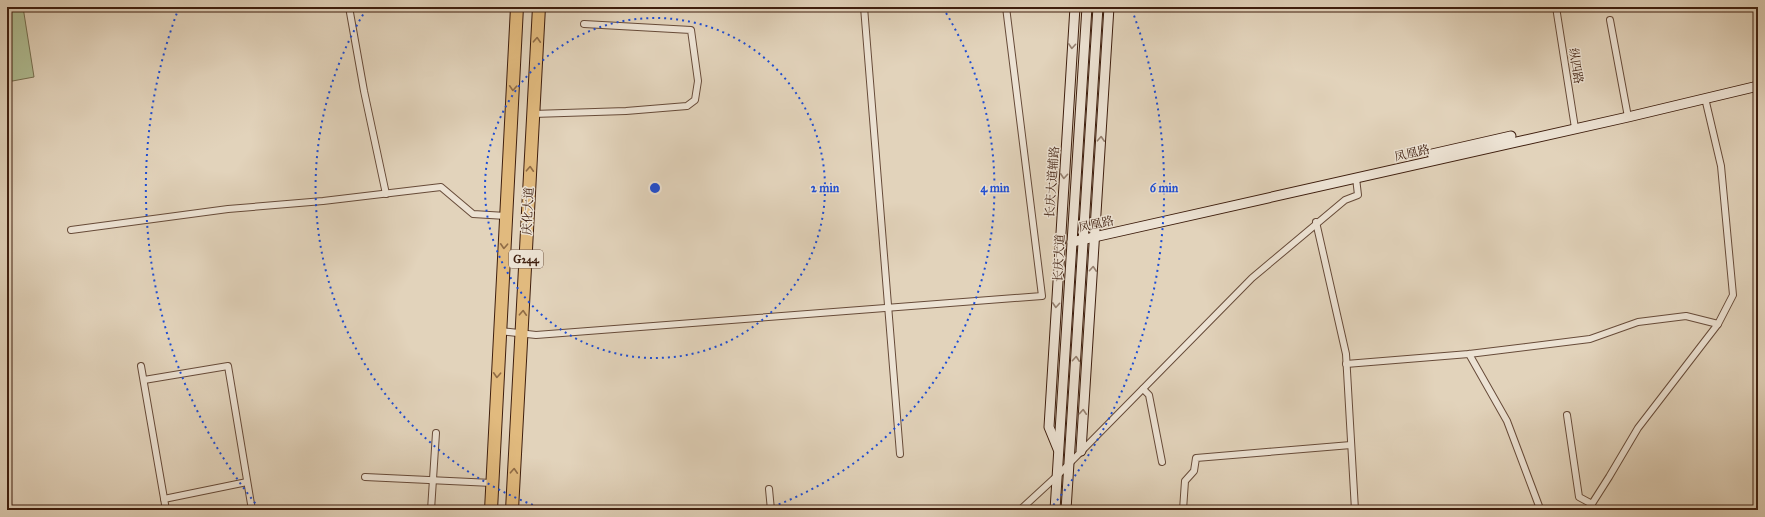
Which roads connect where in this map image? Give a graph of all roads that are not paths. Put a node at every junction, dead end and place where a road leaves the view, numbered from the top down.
1 (349, 7) edge
2 (517, 7) edge
3 (539, 7) edge
4 (864, 7) edge
5 (1006, 7) edge
6 (1075, 7) edge
7 (1087, 7) edge
8 (1098, 7) edge
9 (1109, 7) edge
10 (1556, 7) edge
11 (1560, 7) edge
12 (1610, 20) dead end
13 (584, 24) dead end
14 (1758, 80) edge
15 (1758, 86) edge
16 (1705, 98) junction
17 (533, 114) junction
18 (1627, 114) junction
19 (1576, 125) junction
20 (1356, 178) junction
21 (386, 194) junction
22 (506, 216) junction
23 (1316, 222) junction
24 (72, 230) dead end
25 (1095, 234) junction
26 (1084, 236) junction
27 (1072, 239) junction
28 (888, 308) junction
29 (1718, 324) junction
30 (500, 331) junction
31 (522, 333) junction
32 (1469, 354) junction
33 (1346, 364) junction
34 (141, 366) dead end
35 (144, 380) junction
36 (1143, 389) junction
37 (1567, 415) dead end
38 (436, 433) dead end
39 (1351, 445) junction
40 (1081, 451) junction
41 (1059, 452) junction
42 (900, 454) dead end
43 (1162, 462) dead end
44 (1069, 463) junction
45 (1058, 475) junction
46 (365, 477) dead end
47 (433, 480) junction
48 (247, 482) junction
49 (492, 483) junction
50 (769, 489) dead end
51 (164, 499) junction
52 (1592, 504) junction
53 (166, 510) edge
54 (252, 510) edge
55 (431, 510) edge
56 (490, 510) edge
57 (512, 510) edge
58 (771, 510) edge
59 (1020, 510) edge
60 (1055, 510) edge
61 (1066, 510) edge
62 (1183, 510) edge
63 (1355, 510) edge
64 (1538, 510) edge
65 (1588, 510) edge

1 - 21 street
2 -> 22 highway, 庆化大道 / G244
17 -> 3 highway, 庆化大道 / G244
4 - 28 street
5 - 28 street
6 -> 41 street, 长庆大道辅路
7 - 27 street, 长庆大道
8 - 26 street, 长庆大道
25 -> 9 street
10 - 19 street, 纵四路
11 - 19 street, 纵四路
12 - 18 street
13 - 17 street
14 - 18 street, 凤凰路
15 - 16 street, 凤凰路
16 - 18 street, 凤凰路
16 - 29 street
31 -> 17 highway, 庆化大道 / G244
18 - 19 street, 凤凰路
19 - 20 street, 凤凰路
19 - 25 street, 凤凰路
20 - 23 street
20 - 25 street, 凤凰路
21 - 22 street
21 - 24 street
22 -> 30 highway, 庆化大道 / G244
23 - 33 street
23 - 36 street
25 - 26 street, 凤凰路
40 -> 25 street
26 - 27 street, 凤凰路
44 -> 26 street, 长庆大道
27 - 41 street, 长庆大道
28 - 31 street
28 - 42 street
29 - 32 street
29 - 52 street
30 - 31 street
30 -> 49 highway, 庆化大道 / G244
57 -> 31 highway, 庆化大道 / G244
32 - 33 street
32 - 64 street
33 - 39 street
34 - 35 street
35 - 48 street
35 - 51 street
36 - 40 street
36 - 43 street
37 - 52 street
38 - 47 street
39 - 62 street
39 - 63 street
40 - 44 street
41 - 45 street, 长庆大道
44 - 45 street
44 - 61 street, 长庆大道
45 - 59 street
45 - 60 street, 长庆大道
46 - 47 street
47 - 49 street
47 - 55 street
48 - 51 street
48 - 54 street
49 - 56 highway, 庆化大道 / G244
50 - 58 street
51 - 53 street
52 - 65 street

